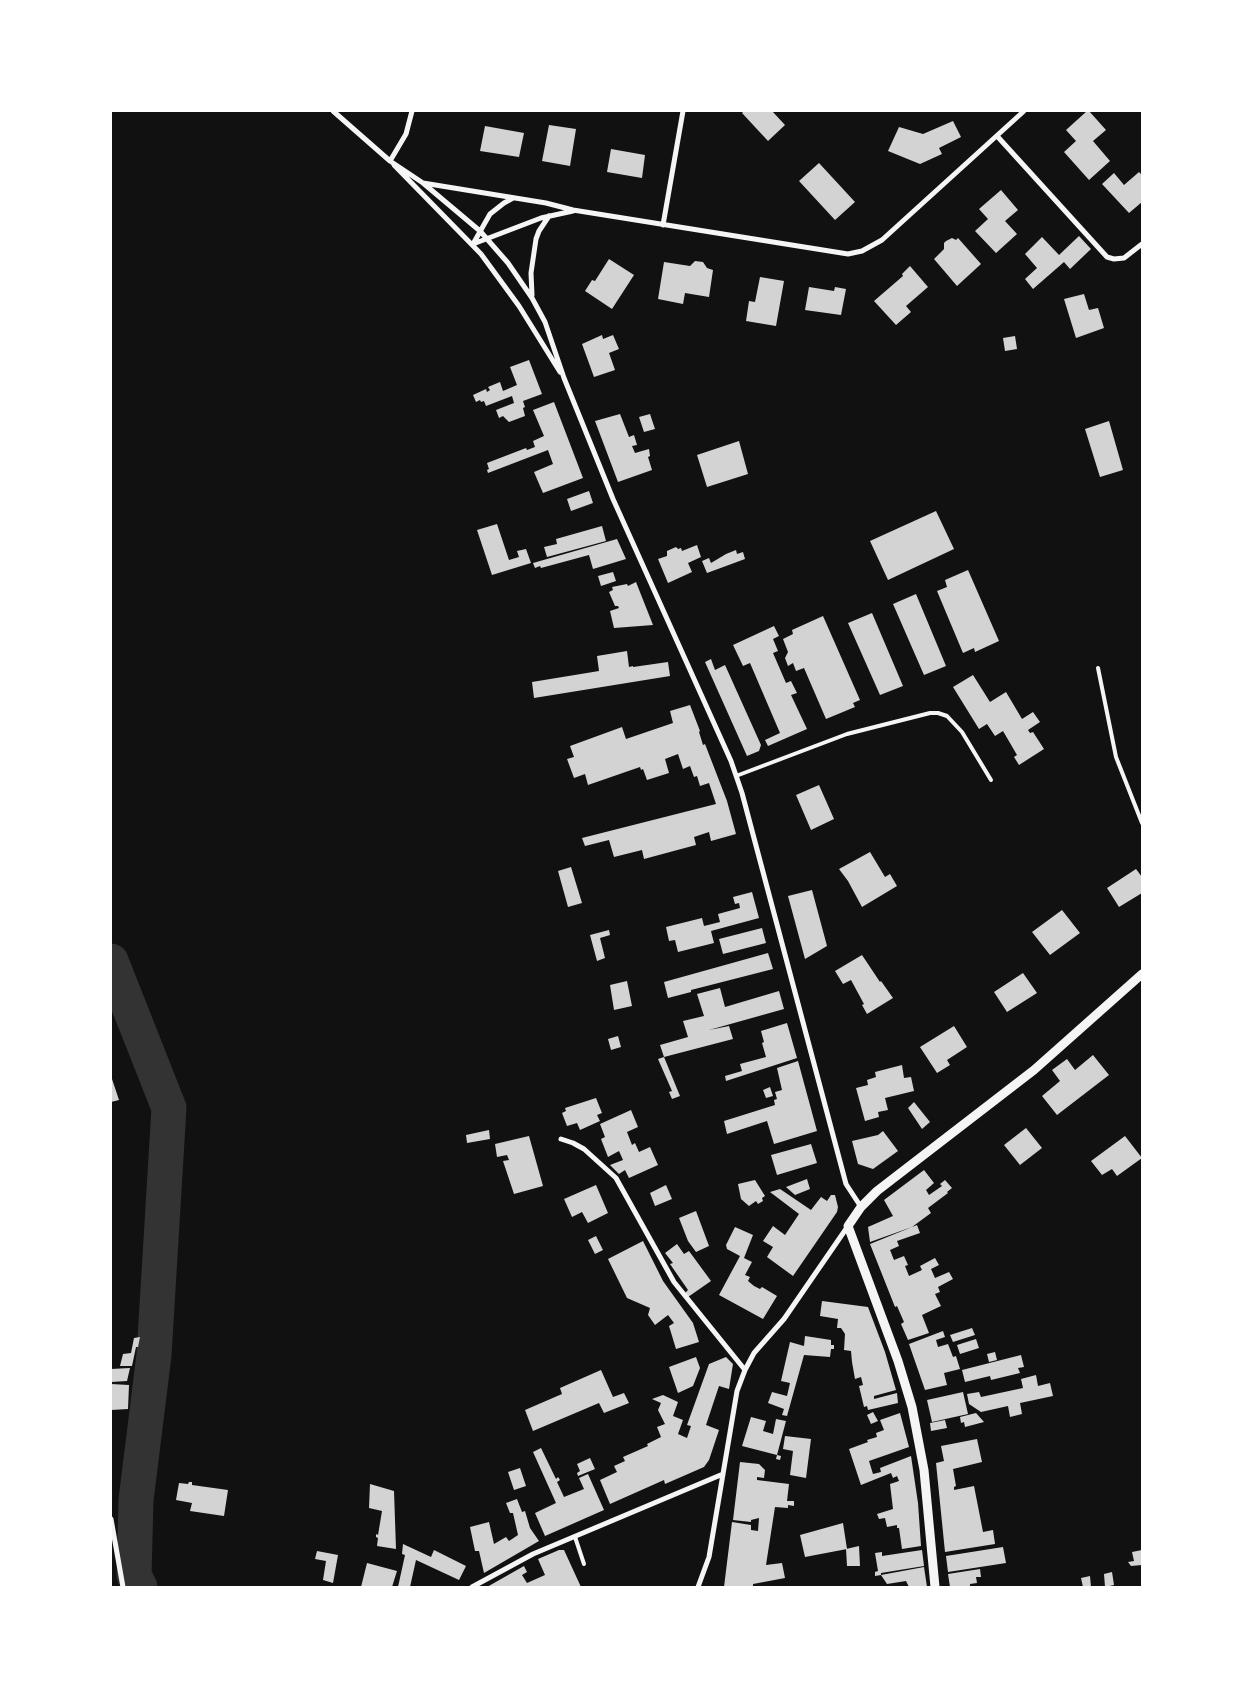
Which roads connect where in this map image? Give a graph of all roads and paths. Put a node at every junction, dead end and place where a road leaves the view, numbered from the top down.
1 (333, 111) edge
2 (412, 111) edge
3 (683, 111) edge
4 (1024, 111) edge
5 (997, 136) junction
6 (390, 161) junction
7 (423, 183) junction
8 (513, 198) junction
9 (573, 210) junction
10 (548, 216) junction
11 (663, 225) junction
12 (480, 231) junction
13 (488, 239) junction
14 (473, 244) junction
15 (1142, 244) edge
16 (532, 298) junction
17 (564, 378) junction
18 (1098, 668) dead end
19 (736, 776) junction
20 (992, 780) dead end
21 (1142, 824) edge
22 (1142, 974) edge
23 (561, 1139) dead end
24 (861, 1207) junction
25 (848, 1226) junction
26 (745, 1370) junction
27 (723, 1474) junction
28 (111, 1519) edge
29 (575, 1537) junction
30 (584, 1564) dead end
31 (697, 1586) edge
32 (123, 1587) edge
33 (472, 1587) edge
34 (936, 1587) edge

1 - 6 street
2 - 6 street
3 - 11 street
4 - 5 street
5 - 11 street
5 - 15 street
6 - 7 street
6 - 14 street
7 - 8 street
7 - 12 street
8 - 9 street
8 - 12 street
9 - 10 street
9 - 11 street
10 - 13 street
10 - 16 street
12 - 13 street
12 - 14 street
13 - 14 street
13 - 16 street
14 - 17 street
16 - 17 street
17 - 19 street
18 - 21 lane
19 - 20 lane
19 - 24 street
22 - 24 street
23 - 26 street
24 - 25 street
25 - 26 street
25 - 34 street
26 - 27 street
27 - 29 street
27 - 31 street
28 - 32 street
29 - 30 lane
29 - 33 street

